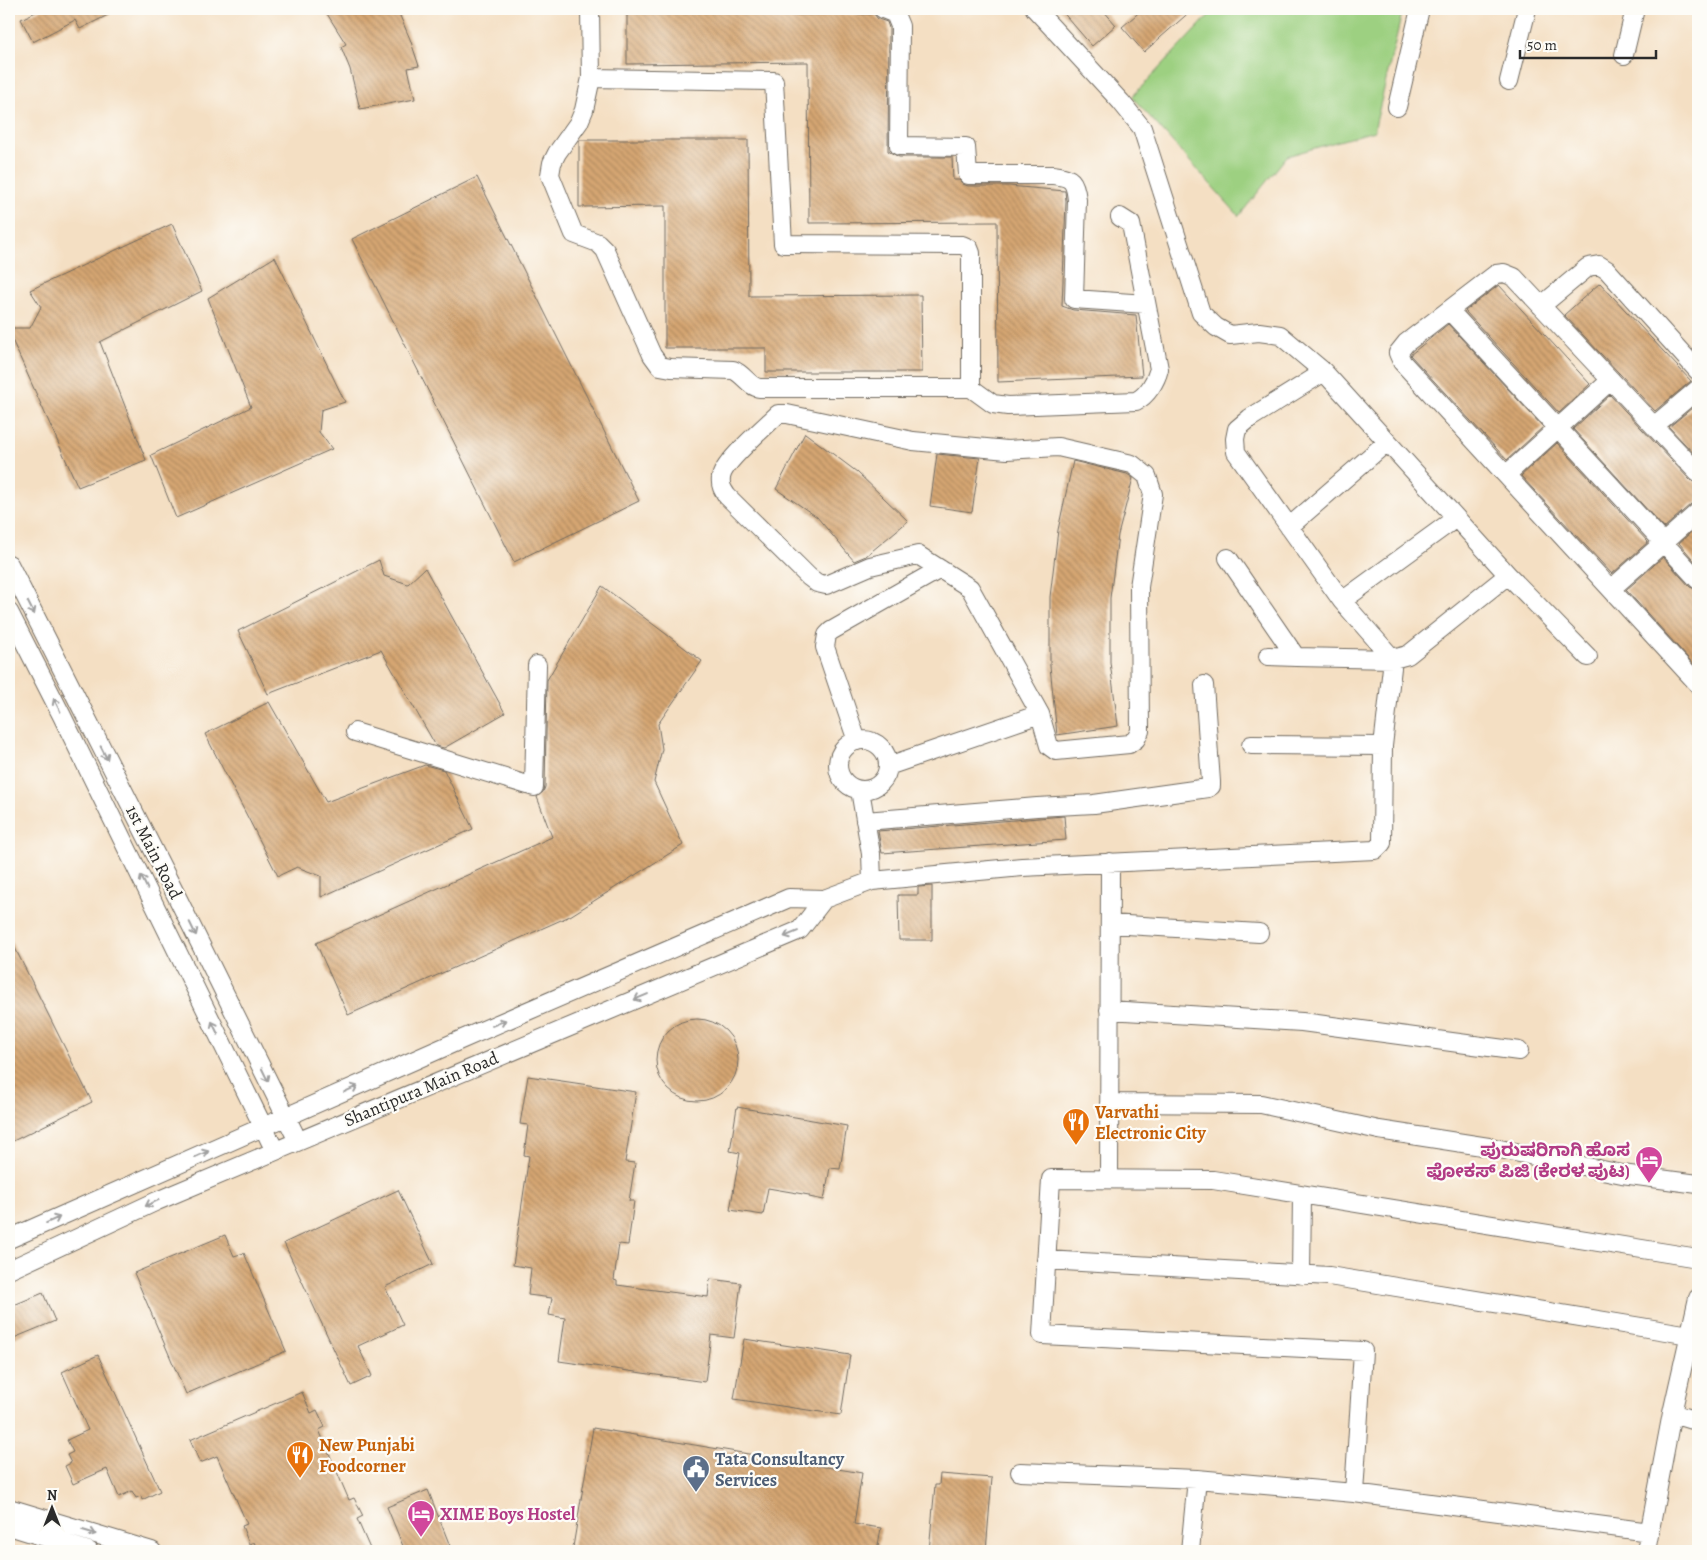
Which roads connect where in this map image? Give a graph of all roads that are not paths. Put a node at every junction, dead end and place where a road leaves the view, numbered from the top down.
1 (590, 9) edge
2 (883, 9) edge
3 (1035, 9) edge
4 (1420, 9) edge
5 (1527, 9) edge
6 (1636, 9) edge
7 (1624, 55) dead end
8 (591, 78) junction
9 (1510, 82) dead end
10 (1397, 107) dead end
11 (1120, 218) dead end
12 (1146, 304) junction
13 (1541, 306) junction
14 (1448, 310) junction
15 (1698, 371) edge
16 (1324, 372) junction
17 (1611, 380) junction
18 (971, 388) junction
19 (1698, 389) edge
20 (1654, 426) junction
21 (1557, 427) junction
22 (1387, 442) junction
23 (1698, 473) edge
24 (1506, 475) junction
25 (1698, 512) edge
26 (1456, 518) junction
27 (1289, 527) junction
28 (1664, 543) junction
29 (1228, 558) dead end
30 (9, 564) edge
31 (940, 569) junction
32 (1508, 576) junction
33 (1698, 580) edge
34 (1611, 589) junction
35 (1342, 601) junction
36 (9, 612) edge
37 (1268, 656) dead end
38 (1296, 657) junction
39 (1588, 657) dead end
40 (1393, 659) junction
41 (537, 665) dead end
42 (1698, 684) edge
43 (1204, 685) dead end
44 (1040, 714) junction
45 (355, 732) dead end
46 (857, 741) junction
47 (1250, 745) dead end
48 (1383, 746) junction
49 (888, 766) junction
50 (860, 790) junction
51 (865, 821) junction
52 (1110, 862) junction
53 (872, 881) junction
54 (824, 899) junction
55 (1110, 924) junction
56 (1259, 933) dead end
57 (1109, 1010) junction
58 (1519, 1051) dead end
59 (1109, 1103) junction
60 (286, 1117) junction
61 (264, 1127) junction
62 (298, 1141) junction
63 (275, 1151) junction
64 (1108, 1179) junction
65 (1698, 1184) edge
66 (1302, 1195) junction
67 (9, 1239) edge
68 (1698, 1258) edge
69 (1046, 1260) junction
70 (9, 1270) edge
71 (1301, 1274) junction
72 (1698, 1298) edge
73 (1690, 1335) junction
74 (1672, 1413) junction
75 (1698, 1421) edge
76 (1020, 1472) dead end
77 (1197, 1479) junction
78 (1354, 1493) junction
79 (9, 1508) edge
80 (9, 1526) edge
81 (1650, 1532) junction
82 (89, 1551) edge
83 (152, 1551) edge
84 (1190, 1551) edge
85 (1646, 1551) edge

1 - 8 street
2 - 12 street
3 - 16 street
4 - 10 street
5 - 9 street
6 - 7 street
8 - 18 street
8 - 18 street
11 - 12 street
12 - 18 street
13 - 14 street
13 - 15 street
13 - 17 street
14 - 21 street
14 - 24 street
16 - 22 street
16 - 27 street
17 - 20 street
17 - 21 street
19 - 20 street
20 - 23 street
21 - 24 street
21 - 28 street
22 - 26 street
22 - 27 street
24 - 34 street
25 - 28 street
26 - 32 street
26 - 35 street
27 - 35 street
28 - 33 street
28 - 34 street
29 - 38 street
30 -> 60 street, 1st Main Road
31 - 44 street
31 - 44 street
31 - 46 street
32 - 39 street
32 - 40 street
34 - 42 street
35 - 40 street
61 -> 36 street, 1st Main Road
37 - 38 street
38 - 40 street
40 - 48 street
41 - 45 street
43 - 51 street
44 - 49 street
46 - 49 street
46 - 50 street
47 - 48 street
48 - 52 street
49 - 50 street
50 - 51 street
51 - 53 street
52 - 53 street
52 - 55 street
53 - 54 street
60 -> 54 street
54 -> 62 street, Shantipura Main Road
55 - 56 street
55 - 57 street
57 - 58 street
57 - 59 street
59 - 64 street
59 - 65 street
60 - 61 street
60 - 62 street, 1st Main Road
61 - 63 street, 1st Main Road
67 -> 61 street
62 - 63 street, Shantipura Main Road
63 -> 70 street, Shantipura Main Road
64 - 66 street
64 - 69 street
66 - 68 street
66 - 71 street
69 - 71 street
69 - 78 street
71 - 73 street
72 - 73 street
73 - 74 street
74 - 75 street
74 - 81 street
76 - 77 street
77 - 78 street
77 - 84 street
78 - 81 street
79 -> 83 street
80 - 82 street
81 - 85 street

